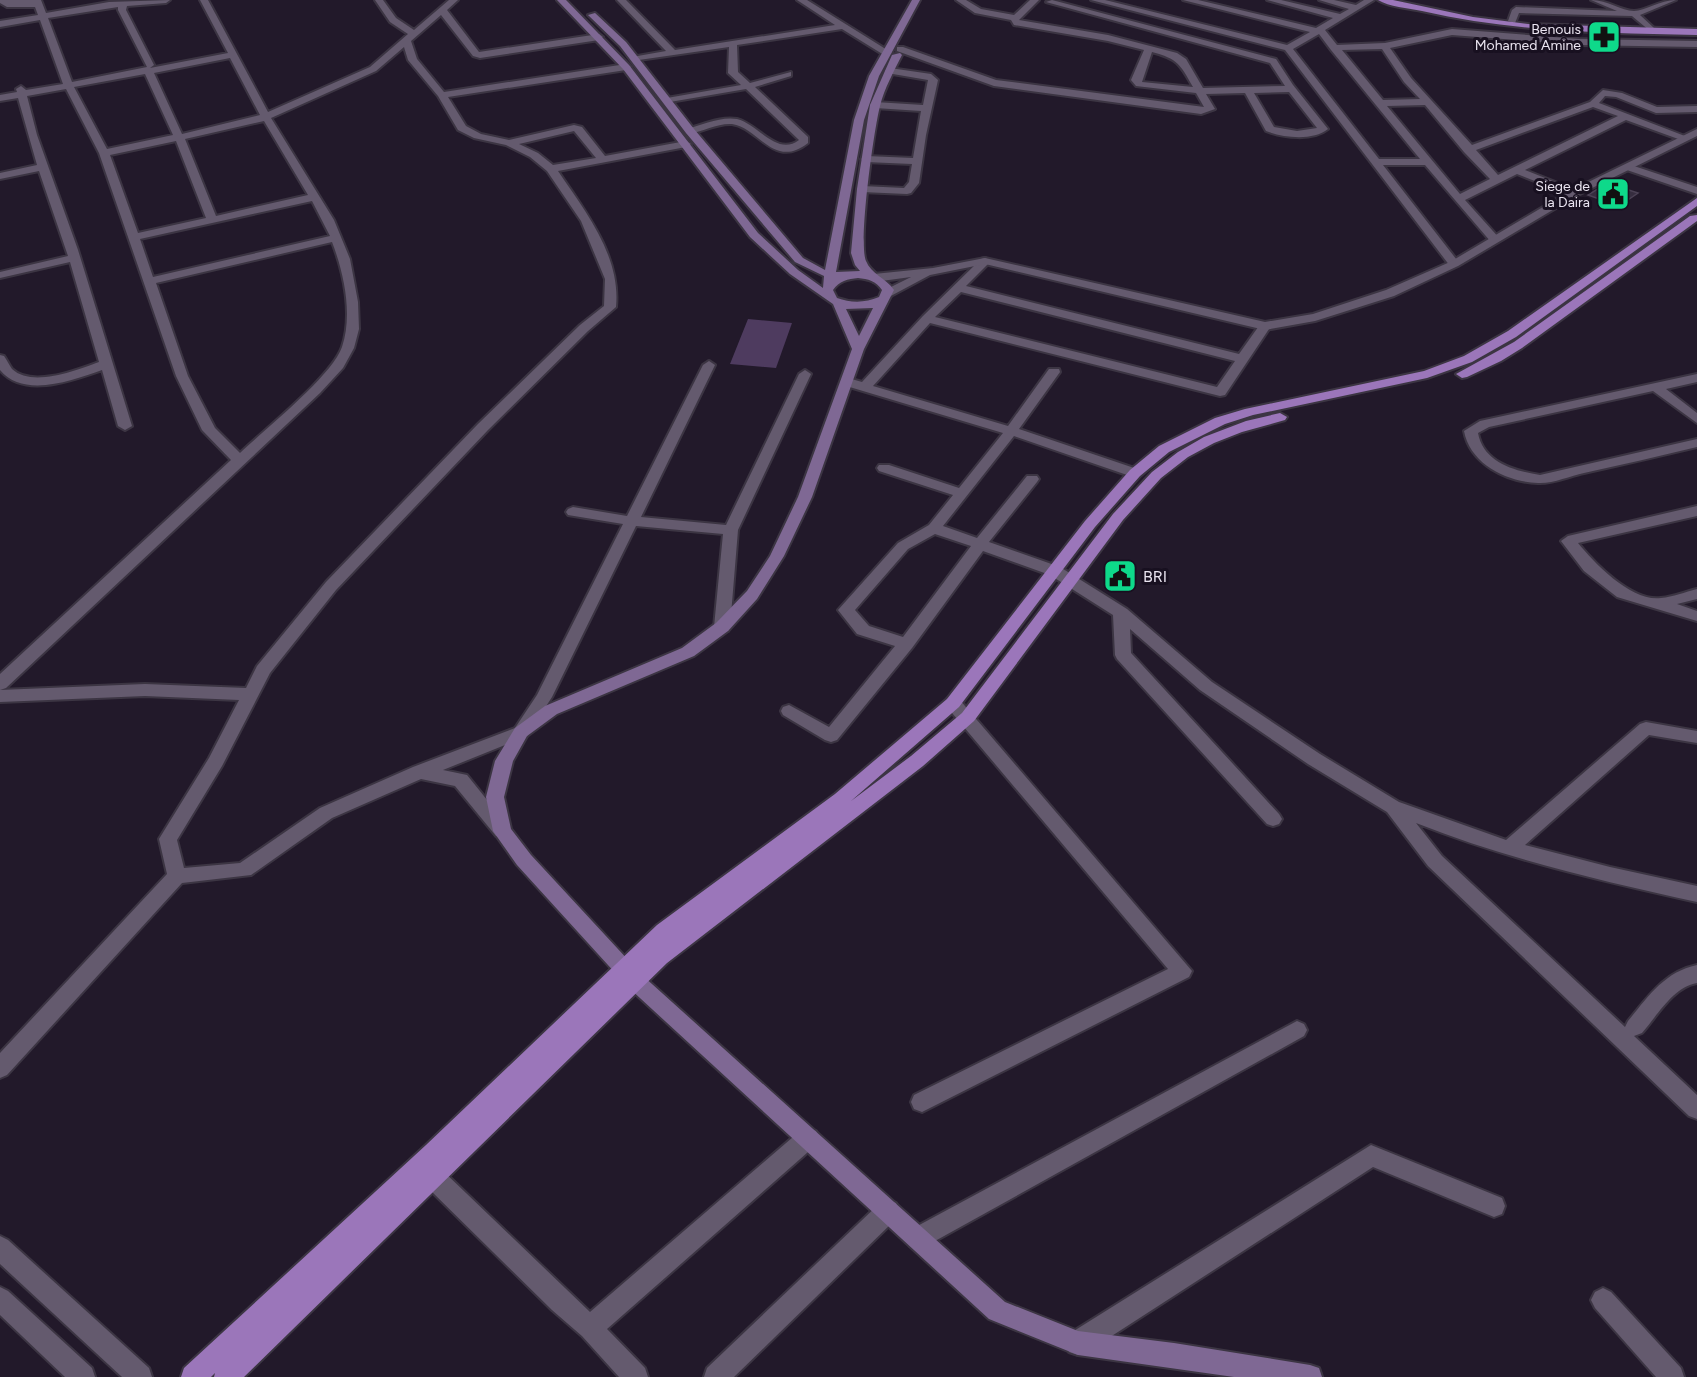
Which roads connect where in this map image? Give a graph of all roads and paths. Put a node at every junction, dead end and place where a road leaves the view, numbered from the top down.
1 (0, 0) edge
2 (166, 0) edge
3 (204, 0) edge
4 (379, 0) edge
5 (454, 0) edge
6 (561, 0) edge
7 (621, 0) edge
8 (801, 0) edge
9 (916, 0) edge
10 (926, 0) edge
11 (960, 0) edge
12 (1035, 0) edge
13 (1095, 0) edge
14 (1187, 0) edge
15 (1271, 0) edge
16 (1323, 0) edge
17 (1370, 0) edge
18 (1382, 0) edge
19 (1399, 0) edge
20 (1595, 0) edge
21 (1651, 0) edge
22 (1672, 0) edge
23 (37, 2) edge
24 (1050, 2) dead end
25 (1202, 2) edge
26 (123, 4) junction
27 (1662, 4) junction
28 (583, 5) dead end
29 (1358, 8) junction
30 (441, 10) junction
31 (1634, 14) junction
32 (1454, 16) junction
33 (41, 17) junction
34 (1341, 17) junction
35 (1016, 18) junction
36 (1512, 21) junction
37 (0, 24) edge
38 (844, 26) junction
39 (1650, 28) junction
40 (1315, 30) junction
41 (1572, 30) junction
42 (1697, 30) edge
43 (1452, 32) junction
44 (599, 37) junction
45 (410, 38) junction
46 (1580, 42) junction
47 (734, 43) junction
48 (1697, 44) edge
49 (1385, 46) junction
50 (1149, 48) junction
51 (1288, 48) junction
52 (1334, 48) junction
53 (900, 49) junction
54 (232, 52) junction
55 (672, 52) junction
56 (887, 53) junction
57 (634, 59) junction
58 (148, 67) junction
59 (626, 67) junction
60 (890, 71) junction
61 (788, 74) dead end
62 (67, 82) junction
63 (748, 86) junction
64 (1300, 86) junction
65 (1248, 90) junction
66 (22, 91) junction
67 (1202, 92) junction
68 (0, 93) edge
69 (442, 95) junction
70 (0, 98) edge
71 (667, 101) junction
72 (1428, 102) junction
73 (1381, 103) junction
74 (1593, 104) junction
75 (875, 105) junction
76 (927, 108) junction
77 (1697, 109) edge
78 (1626, 116) junction
79 (266, 117) junction
80 (690, 131) junction
81 (1697, 132) edge
82 (179, 137) junction
83 (1686, 138) junction
84 (509, 143) junction
85 (686, 144) junction
86 (1468, 150) junction
87 (104, 153) junction
88 (602, 159) junction
89 (866, 159) junction
90 (917, 160) junction
91 (1375, 162) junction
92 (1428, 162) junction
93 (43, 167) junction
94 (1628, 167) junction
95 (551, 169) junction
96 (1516, 170) junction
97 (0, 176) edge
98 (1497, 180) junction
99 (862, 189) junction
100 (1697, 192) edge
101 (1574, 193) junction
102 (315, 197) junction
103 (1458, 199) junction
104 (1697, 201) edge
105 (1697, 216) edge
106 (212, 219) junction
107 (134, 237) junction
108 (336, 238) junction
109 (1495, 240) junction
110 (74, 258) junction
111 (985, 261) junction
112 (1454, 264) junction
113 (933, 271) junction
114 (0, 275) edge
115 (831, 276) junction
116 (845, 277) junction
117 (873, 278) junction
118 (151, 281) junction
119 (959, 288) junction
120 (886, 297) junction
121 (832, 298) junction
122 (927, 319) junction
123 (1266, 326) junction
124 (858, 349) junction
125 (0, 359) edge
126 (1243, 359) junction
127 (106, 364) junction
128 (709, 365) dead end
129 (1054, 372) dead end
130 (805, 374) dead end
131 (1697, 378) edge
132 (856, 384) junction
133 (1654, 387) junction
134 (1697, 419) edge
135 (125, 426) dead end
136 (1011, 431) junction
137 (1697, 443) edge
138 (240, 461) junction
139 (884, 468) dead end
140 (1135, 473) junction
141 (1032, 480) dead end
142 (961, 493) junction
143 (1697, 511) edge
144 (573, 512) dead end
145 (631, 521) junction
146 (934, 528) junction
147 (731, 530) junction
148 (981, 543) junction
149 (1055, 571) junction
150 (1071, 582) junction
151 (1697, 594) edge
152 (1659, 604) junction
153 (1121, 613) junction
154 (1697, 616) edge
155 (722, 627) junction
156 (906, 644) junction
157 (0, 684) edge
158 (251, 694) junction
159 (0, 696) edge
160 (953, 703) junction
161 (789, 711) dead end
162 (968, 717) junction
163 (520, 732) junction
164 (1697, 737) edge
165 (419, 772) junction
166 (1393, 807) junction
167 (1273, 819) dead end
168 (502, 831) junction
169 (1509, 848) junction
170 (177, 876) junction
171 (1697, 894) edge
172 (1697, 974) edge
173 (630, 975) junction
174 (1635, 1027) dead end
175 (1297, 1030) dead end
176 (0, 1068) edge
177 (922, 1102) dead end
178 (1697, 1109) edge
179 (808, 1138) junction
180 (433, 1177) junction
181 (1494, 1206) dead end
182 (888, 1210) junction
183 (918, 1238) junction
184 (0, 1248) edge
185 (0, 1299) edge
186 (1603, 1300) dead end
187 (590, 1328) junction
188 (1078, 1343) junction
189 (83, 1377) edge
190 (140, 1377) edge
191 (193, 1377) edge
192 (226, 1377) edge
193 (636, 1377) edge
194 (716, 1377) edge
195 (1310, 1377) edge
196 (1672, 1377) edge

1 - 23 street
2 - 26 street
3 - 54 street
4 - 45 street
5 - 30 street
6 - 44 main road
7 - 55 street
8 - 38 street
9 - 56 main road
10 - 53 main road
11 - 35 street
12 - 35 street
13 - 51 street
14 - 25 street
15 - 34 street
16 - 29 street
17 - 29 street
18 - 32 main road
19 - 36 main road
20 - 31 street
21 - 27 street
22 - 27 street
23 - 33 street
24 - 64 street
25 - 40 street
26 - 33 street
26 - 58 street
27 - 31 street
28 - 57 main road
29 - 34 street
30 - 44 street
30 - 45 street
31 - 36 street
31 - 39 street
32 - 41 main road
32 - 43 street
33 - 37 street
33 - 62 street
34 - 40 street
35 - 50 street
36 - 39 main road
38 - 47 street
38 - 56 street
39 - 42 main road
40 - 51 street
40 - 52 street
41 - 42 main road
41 - 46 street
43 - 46 street
43 - 49 street
44 - 59 main road
45 - 69 street
45 - 79 street
46 - 48 street
47 - 55 street
47 - 63 street
49 - 52 street
49 - 72 street
50 - 67 street
50 - 67 street
51 - 64 street
52 - 73 street
53 - 60 main road
53 - 67 street
54 - 58 street
54 - 79 street
55 - 57 street
56 - 115 main road
57 - 71 main road
58 - 62 street
58 - 82 street
59 - 69 street
59 - 85 main road
60 - 75 main road
60 - 76 street
61 - 63 street
62 - 66 street
62 - 87 street
63 - 71 street
63 - 80 street
64 - 65 street
64 - 65 street
64 - 91 street
65 - 67 street
66 - 68 street
66 - 70 street
66 - 93 street
69 - 84 street
71 - 80 main road
72 - 73 street
72 - 86 street
73 - 92 street
74 - 77 street
74 - 78 street
74 - 86 street
75 - 76 street
75 - 89 main road
76 - 90 street
78 - 83 street
78 - 96 street
79 - 82 street
79 - 102 street
80 - 115 main road
81 - 83 street
82 - 87 street
82 - 106 street
83 - 94 street
84 - 88 street
84 - 95 street
85 - 88 street
85 - 121 main road
86 - 98 street
87 - 107 street
88 - 95 street
89 - 90 street
89 - 99 main road
90 - 99 street
91 - 92 street
91 - 112 street
92 - 103 street
93 - 97 street
93 - 110 street
94 - 100 street
94 - 101 street
95 - 158 street
96 - 98 street
96 - 101 street
98 - 103 street
99 - 117 main road
101 - 109 street
102 - 106 street
102 - 108 street
103 - 109 street
104 - 140 main road
105 - 150 main road
106 - 107 street
107 - 118 street
108 - 118 street
108 - 138 street
109 - 112 street
110 - 114 street
110 - 127 street
111 - 113 street
111 - 119 street
111 - 123 street
112 - 123 street
113 - 117 street
113 - 120 street
115 - 116 main road
115 - 121 main road
116 - 117 main road
116 - 121 main road
117 - 120 main road
118 - 138 street
119 - 122 street
119 - 126 street
120 - 121 main road
120 - 124 main road
121 - 124 main road
122 - 126 street
122 - 132 street
123 - 126 street
124 - 132 main road
125 - 127 street
127 - 135 street
128 - 145 street
129 - 136 street
130 - 147 street
131 - 133 street
132 - 136 street
132 - 155 main road
133 - 134 street
133 - 137 street
136 - 140 street
136 - 142 street
138 - 157 street
139 - 142 street
140 - 149 main road
141 - 148 street
142 - 146 street
143 - 152 street
144 - 145 street
145 - 147 street
145 - 163 street
146 - 148 street
146 - 156 street
147 - 155 street
148 - 149 street
148 - 156 street
149 - 150 street
149 - 160 main road
150 - 153 street
150 - 162 main road
151 - 152 street
152 - 154 street
153 - 166 street
153 - 167 street
155 - 163 main road
156 - 161 street
158 - 159 street
158 - 170 street
160 - 162 street
160 - 173 main road
162 - 173 main road
162 - 177 street
163 - 165 street
163 - 168 main road
164 - 169 street
165 - 168 street
165 - 170 street
166 - 169 street
166 - 178 street
168 - 173 main road
169 - 171 street
170 - 176 street
172 - 174 street
173 - 179 main road
173 - 180 main road
173 - 191 main road
175 - 183 street
179 - 182 main road
179 - 187 street
180 - 187 street
180 - 192 main road
181 - 188 street
182 - 183 main road
182 - 194 street
183 - 188 main road
184 - 190 street
185 - 189 street
186 - 196 street
187 - 193 street
188 - 195 main road

